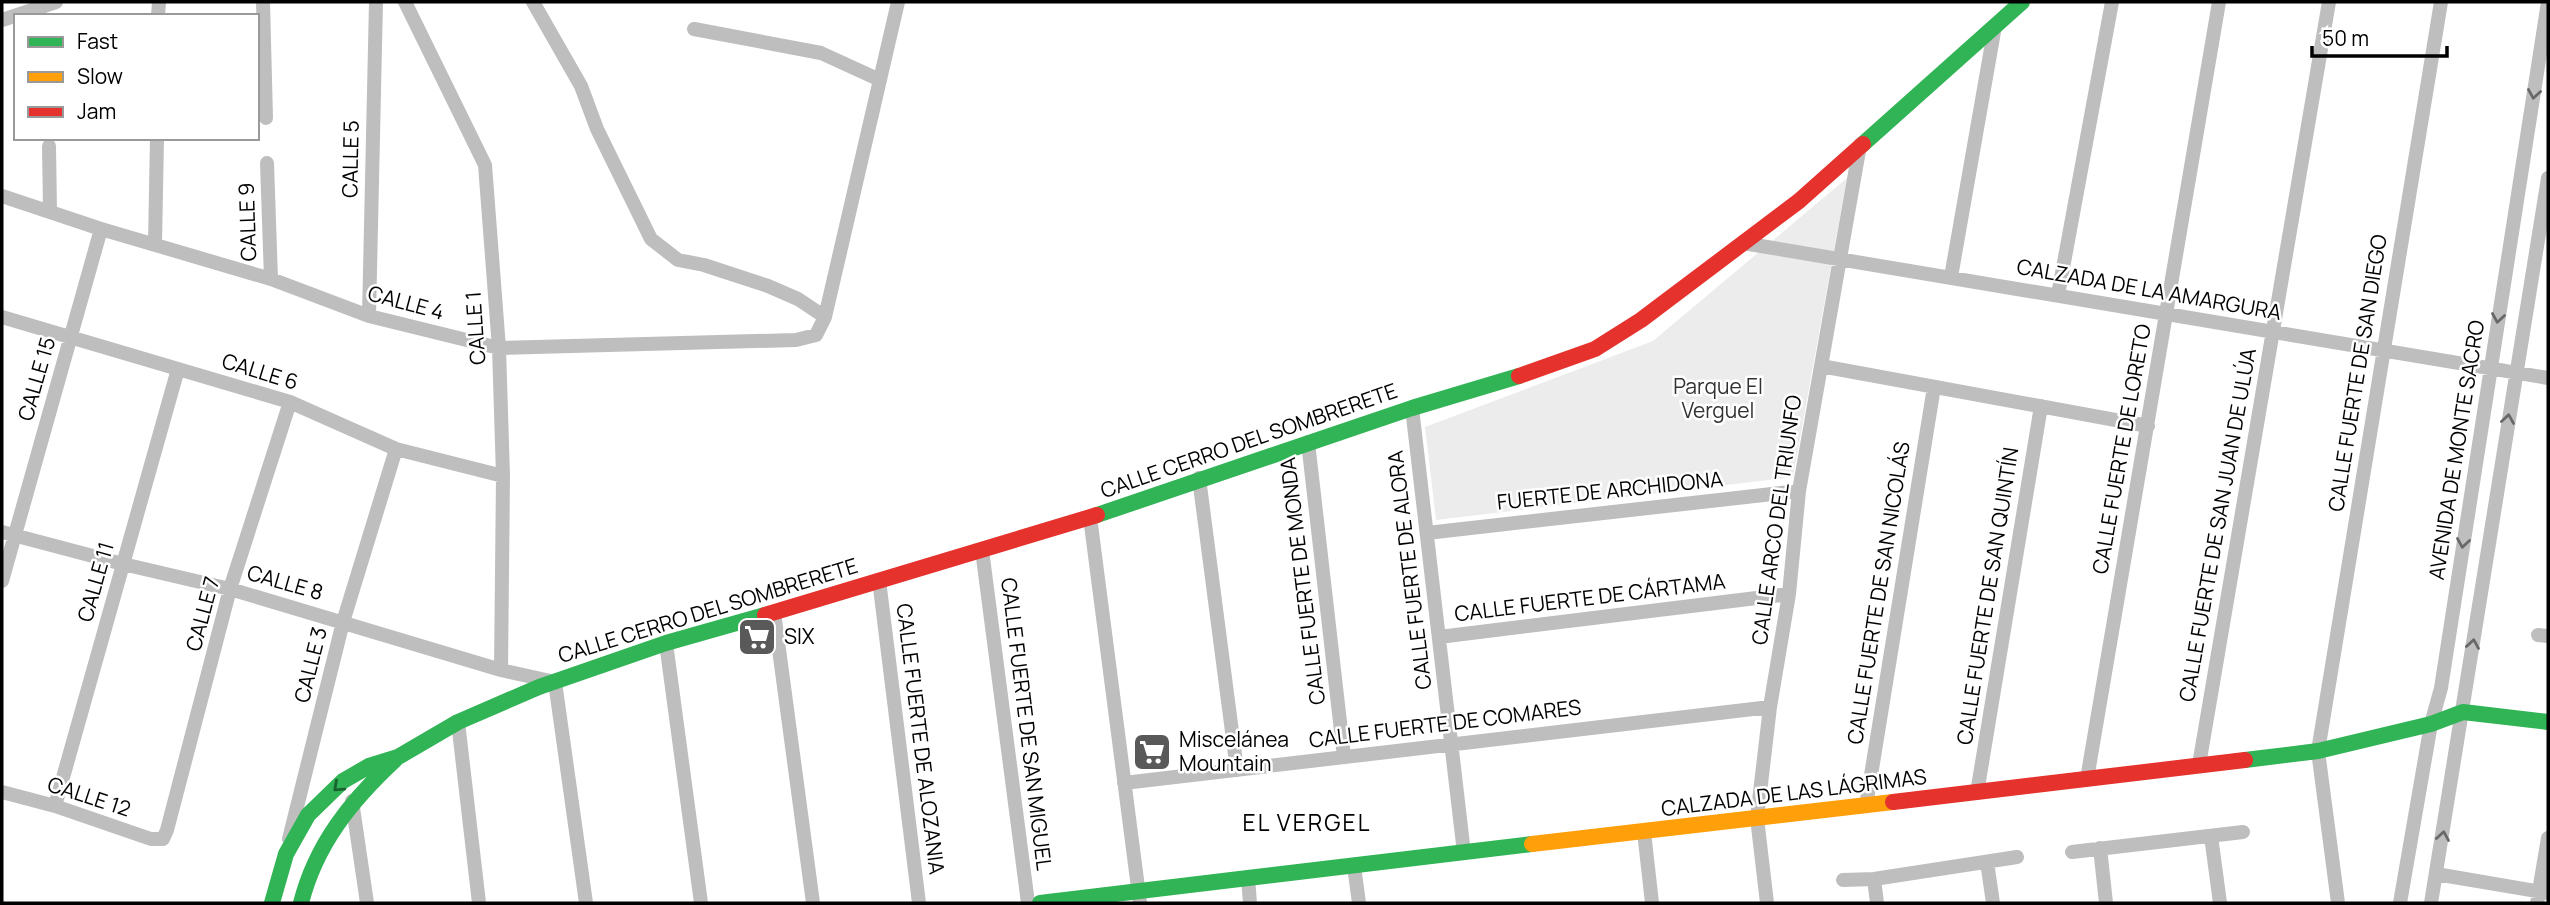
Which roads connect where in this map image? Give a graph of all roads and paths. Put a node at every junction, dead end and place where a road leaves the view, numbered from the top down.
1 (56, 2) edge
2 (263, 2) edge
3 (376, 2) edge
4 (405, 2) edge
5 (533, 2) edge
6 (898, 2) edge
7 (2022, 2) edge
8 (2112, 2) edge
9 (2219, 2) edge
10 (2329, 2) edge
11 (2441, 2) edge
12 (2548, 2) edge
13 (34, 12) edge
14 (1995, 26) junction
15 (694, 29) dead end
16 (880, 80) junction
17 (266, 118) dead end
18 (157, 140) edge
19 (1860, 145) junction
20 (48, 146) dead end
21 (267, 163) dead end
22 (2548, 178) edge
23 (2, 196) edge
24 (50, 210) junction
25 (101, 229) junction
26 (1743, 243) junction
27 (155, 244) junction
28 (1840, 258) junction
29 (1951, 277) junction
30 (271, 279) junction
31 (2058, 295) junction
32 (2166, 314) junction
33 (369, 316) junction
34 (2, 317) edge
35 (825, 317) junction
36 (2272, 332) junction
37 (70, 339) junction
38 (499, 348) junction
39 (2382, 350) junction
40 (1821, 366) junction
41 (2491, 368) junction
42 (178, 369) junction
43 (2516, 372) junction
44 (2548, 378) edge
45 (1934, 387) junction
46 (290, 402) junction
47 (2041, 407) junction
48 (1412, 408) junction
49 (2148, 426) junction
50 (1308, 442) junction
51 (396, 449) junction
52 (503, 476) junction
53 (1199, 478) junction
54 (1799, 491) junction
55 (1090, 517) junction
56 (8, 533) edge
57 (1427, 533) junction
58 (982, 550) junction
59 (123, 564) junction
60 (879, 580) junction
61 (2, 581) edge
62 (230, 589) junction
63 (1788, 594) junction
64 (774, 612) junction
65 (343, 622) junction
66 (1439, 638) junction
67 (667, 643) junction
68 (501, 670) junction
69 (555, 682) junction
70 (1770, 708) junction
71 (2463, 712) junction
72 (457, 722) junction
73 (2548, 722) edge
74 (2431, 724) junction
75 (1452, 745) junction
76 (2318, 751) junction
77 (398, 757) junction
78 (1344, 757) junction
79 (2199, 765) junction
80 (1237, 770) junction
81 (2087, 779) junction
82 (1124, 783) junction
83 (2, 792) edge
84 (1977, 793) junction
85 (352, 801) junction
86 (55, 806) junction
87 (1866, 806) junction
88 (1757, 818) junction
89 (1644, 832) junction
90 (2243, 832) dead end
91 (2211, 836) junction
92 (2548, 838) edge
93 (163, 839) joint
94 (2100, 848) junction
95 (2072, 852) dead end
96 (286, 853) junction
97 (1464, 853) junction
98 (2017, 857) dead end
99 (1987, 862) junction
100 (1354, 866) junction
101 (2436, 874) junction
102 (1248, 878) junction
103 (1874, 879) junction
104 (1843, 880) dead end
105 (2542, 896) edge
106 (1139, 897) edge
107 (272, 903) edge
108 (301, 903) edge
109 (368, 903) edge
110 (479, 903) edge
111 (586, 903) edge
112 (701, 903) edge
113 (813, 903) edge
114 (919, 903) edge
115 (1028, 903) edge
116 (1040, 903) edge
117 (1250, 903) edge
118 (1359, 903) edge
119 (1652, 903) edge
120 (1766, 903) edge
121 (1877, 903) edge
122 (1993, 903) edge
123 (2106, 903) edge
124 (2220, 903) edge
125 (2338, 903) edge
126 (2400, 903) edge
127 (2431, 903) edge

1 - 13 street
2 - 17 street
3 - 33 street, CALLE 5
4 - 38 street, CALLE 1
5 - 35 street
6 - 16 street
7 - 14 street, CALLE CERRO DEL SOMBRERETE
8 - 31 street
9 - 32 street, CALLE FUERTE DE LORETO
10 - 36 street, CALLE FUERTE DE SAN JUAN DE ULÚA
11 - 39 street, CALLE FUERTE DE SAN DIEGO
12 -> 41 street, AVENIDA DE MONTE SACRO
14 - 19 street, CALLE CERRO DEL SOMBRERETE
14 - 29 street
15 - 16 street
16 - 35 street
18 - 27 street
19 - 26 street, CALLE CERRO DEL SOMBRERETE
19 - 28 street, CALLE ARCO DEL TRIUNFO
20 - 24 street
21 - 30 street, CALLE 9
22 - 43 street
23 - 24 street, CALLE 4
24 - 25 street, CALLE 4
25 - 27 street, CALLE 4
25 - 37 street, CALLE 15
26 - 28 street, CALZADA DE LA AMARGURA
26 - 48 street, CALLE CERRO DEL SOMBRERETE
27 - 30 street, CALLE 4
28 - 29 street, CALZADA DE LA AMARGURA
28 - 40 street, CALLE ARCO DEL TRIUNFO
29 - 31 street, CALZADA DE LA AMARGURA
30 - 33 street, CALLE 4
31 - 32 street, CALZADA DE LA AMARGURA
32 - 36 street, CALZADA DE LA AMARGURA
32 - 49 street, CALLE FUERTE DE LORETO
33 - 38 street, CALLE 4
34 - 37 street, CALLE 6
35 - 38 street, CALLE 4
36 - 39 street, CALZADA DE LA AMARGURA
36 - 79 street, CALLE FUERTE DE SAN JUAN DE ULÚA
37 - 42 street, CALLE 6
37 - 56 street, CALLE 15
38 - 52 street, CALLE 1
39 - 41 street, CALZADA DE LA AMARGURA
39 - 76 street, CALLE FUERTE DE SAN DIEGO
40 - 45 street
40 - 54 street, CALLE ARCO DEL TRIUNFO
41 - 43 street, CALZADA DE LA AMARGURA
41 -> 74 street, AVENIDA DE MONTE SACRO
42 - 46 street, CALLE 6
42 - 59 street, CALLE 11
43 - 44 street, CALZADA DE LA AMARGURA
71 -> 43 street
45 - 47 street
45 - 87 street, CALLE FUERTE DE SAN NICOLÁS
46 - 51 street, CALLE 6
46 - 62 street, CALLE 7
47 - 49 street
47 - 84 street, CALLE FUERTE DE SAN QUINTÍN
48 - 50 street, CALLE CERRO DEL SOMBRERETE
48 - 57 street, CALLE FUERTE DE ALORA
49 - 81 street, CALLE FUERTE DE LORETO
50 - 53 street, CALLE CERRO DEL SOMBRERETE
50 - 78 street, CALLE FUERTE DE MONDA
51 - 52 street, CALLE 6
51 - 65 street, CALLE 3
52 - 68 street, CALLE 1
53 - 55 street, CALLE CERRO DEL SOMBRERETE
53 - 80 street
54 - 57 street, FUERTE DE ARCHIDONA
54 - 63 street, CALLE ARCO DEL TRIUNFO
55 - 58 street, CALLE CERRO DEL SOMBRERETE
55 - 82 street
56 - 59 street, CALLE 8
56 - 61 street, CALLE 15
57 - 66 street, CALLE FUERTE DE ALORA
58 - 60 street, CALLE CERRO DEL SOMBRERETE
58 - 115 street, CALLE FUERTE DE SAN MIGUEL
59 - 62 street, CALLE 8
59 - 86 street, CALLE 11
60 - 64 street, CALLE CERRO DEL SOMBRERETE
60 - 114 street, CALLE FUERTE DE ALOZANIA
62 - 65 street, CALLE 8
62 - 93 street, CALLE 7
63 - 66 street, CALLE FUERTE DE CÁRTAMA
63 - 70 street, CALLE ARCO DEL TRIUNFO
64 - 67 street, CALLE CERRO DEL SOMBRERETE
64 - 113 street
65 - 68 street, CALLE 8
65 - 96 street, CALLE 3
66 - 75 street, CALLE FUERTE DE ALORA
67 - 69 street, CALLE CERRO DEL SOMBRERETE
67 - 112 street
68 - 69 street, CALLE 8
69 - 72 street, CALLE CERRO DEL SOMBRERETE
69 - 111 street
70 - 75 street, CALLE FUERTE DE COMARES
70 - 88 street, CALLE ARCO DEL TRIUNFO
71 - 73 street, CALZADA DE LAS LÁGRIMAS
71 - 74 street, CALZADA DE LAS LÁGRIMAS
101 -> 71 street
72 - 77 street, CALLE CERRO DEL SOMBRERETE
72 - 110 street
74 - 76 street, CALZADA DE LAS LÁGRIMAS
74 - 126 street, AVENIDA DE MONTE SACRO
75 - 78 street, CALLE FUERTE DE COMARES
75 - 97 street, CALLE FUERTE DE ALORA
76 - 79 street, CALZADA DE LAS LÁGRIMAS
76 - 125 street, CALLE FUERTE DE SAN DIEGO
77 - 85 street, CALLE CERRO DEL SOMBRERETE
77 -> 96 street, CALLE CERRO DEL SOMBRERETE
78 - 80 street, CALLE FUERTE DE COMARES
79 - 81 street, CALZADA DE LAS LÁGRIMAS
80 - 82 street, CALLE FUERTE DE COMARES
81 - 84 street, CALZADA DE LAS LÁGRIMAS
82 - 106 street
83 - 86 street, CALLE 12
84 - 87 street, CALZADA DE LAS LÁGRIMAS
85 - 108 street, CALLE CERRO DEL SOMBRERETE
85 - 109 street
86 - 93 street, CALLE 12
87 - 88 street, CALZADA DE LAS LÁGRIMAS
88 - 89 street, CALZADA DE LAS LÁGRIMAS
88 - 120 street, CALLE ARCO DEL TRIUNFO
89 - 97 street, CALZADA DE LAS LÁGRIMAS
89 - 119 street
90 - 91 street
91 - 94 street
91 - 124 street
92 - 105 street
94 - 95 street
94 - 123 street
96 - 107 street, CALLE CERRO DEL SOMBRERETE
97 - 100 street, CALZADA DE LAS LÁGRIMAS
98 - 99 street
99 - 103 street
99 - 122 street
100 - 102 street, CALZADA DE LAS LÁGRIMAS
100 - 118 street
101 - 105 street
101 - 127 street
102 - 106 street, CALZADA DE LAS LÁGRIMAS
102 - 117 street
103 - 104 street
103 - 121 street
106 - 116 street, CALZADA DE LAS LÁGRIMAS

